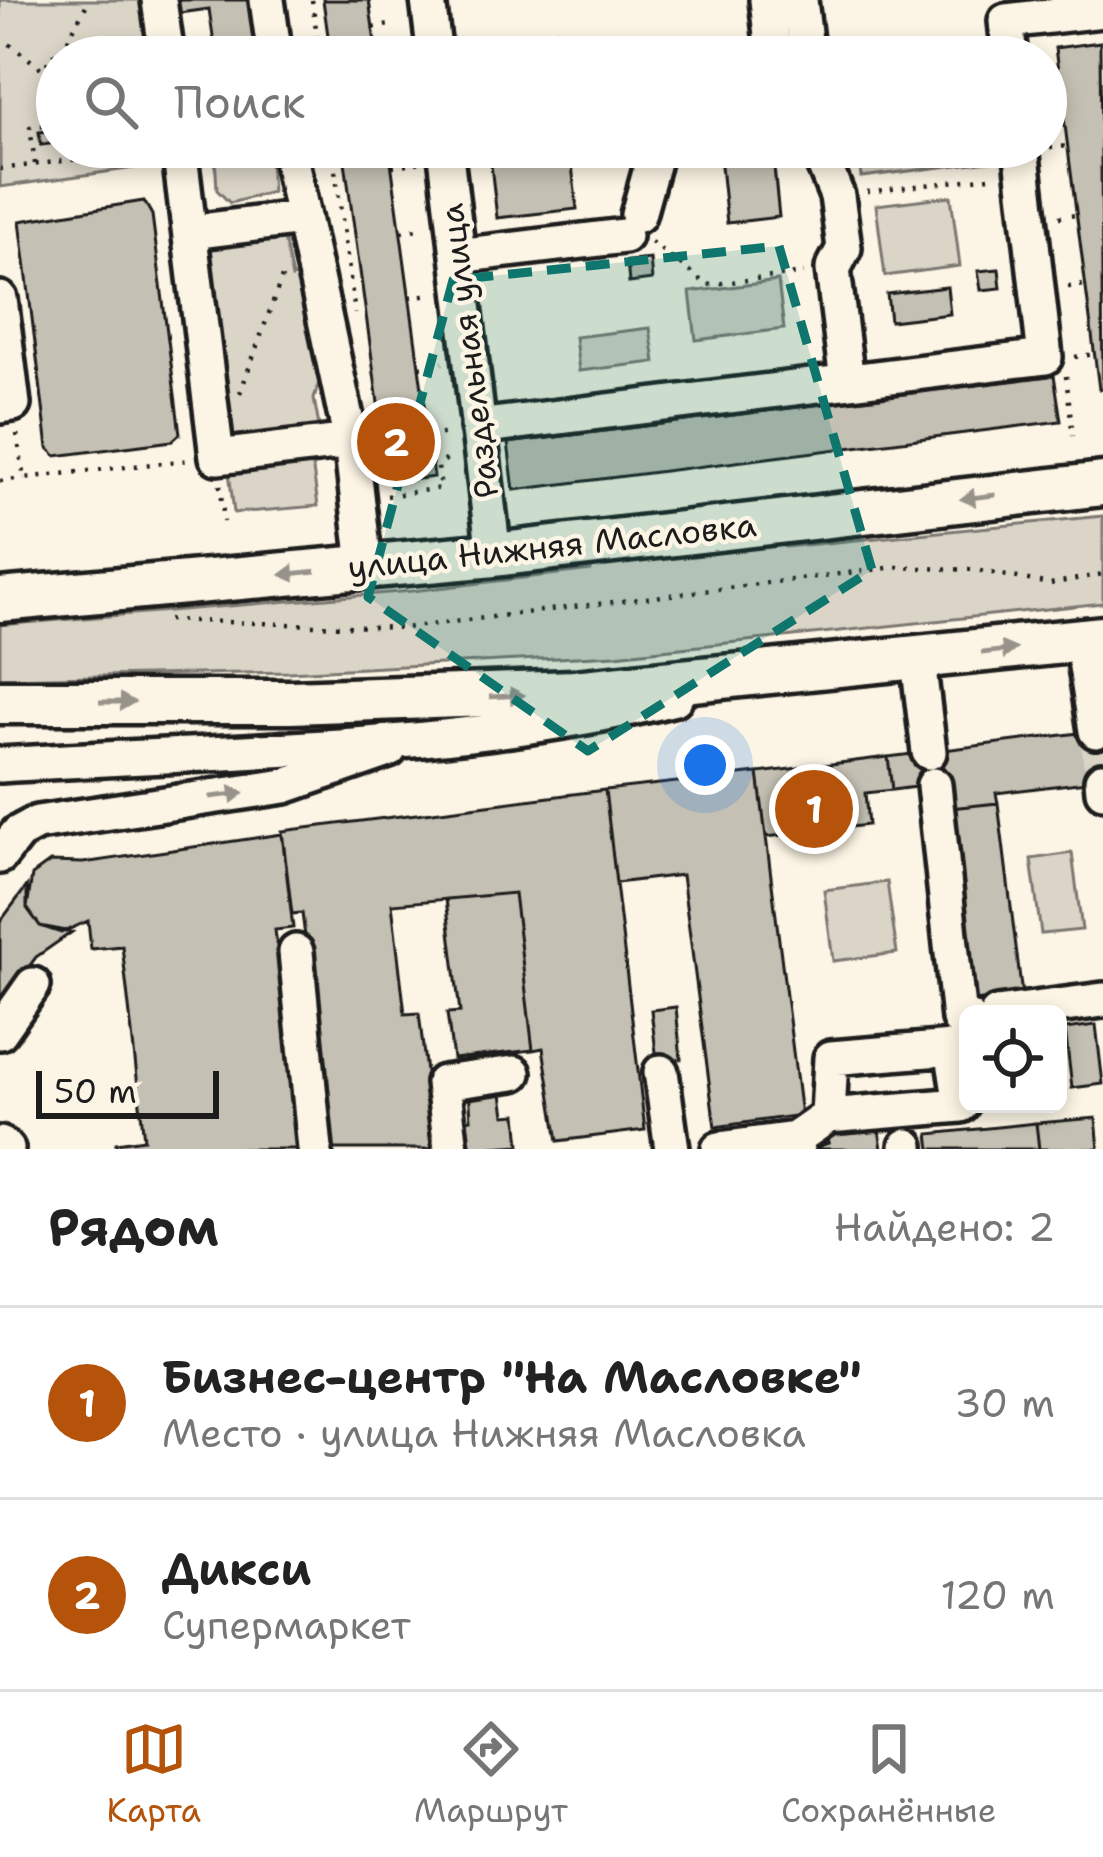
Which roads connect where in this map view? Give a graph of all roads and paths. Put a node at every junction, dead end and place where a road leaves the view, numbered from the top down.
1 (89, 0) edge
2 (159, 0) edge
3 (267, 0) edge
4 (312, 0) edge
5 (428, 0) edge
6 (767, 0) edge
7 (800, 0) edge
8 (1044, 8) edge
9 (1103, 10) edge
10 (395, 24) dead end
11 (373, 28) dead end
12 (70, 36) edge
13 (163, 36) edge
14 (272, 36) edge
15 (317, 36) edge
16 (432, 36) edge
17 (771, 36) edge
18 (804, 36) edge
19 (1008, 36) edge
20 (0, 37) edge
21 (36, 64) edge
22 (36, 126) edge
23 (35, 164) joint
24 (182, 168) edge
25 (292, 168) edge
26 (335, 168) edge
27 (448, 168) edge
28 (650, 168) edge
29 (826, 168) edge
30 (981, 168) edge
31 (1023, 168) edge
32 (0, 169) edge
33 (837, 196) junction
34 (303, 218) junction
35 (631, 225) junction
36 (422, 228) dead end
37 (208, 230) dead end
38 (401, 232) dead end
39 (458, 256) junction
40 (833, 269) junction
41 (430, 294) dead end
42 (410, 297) dead end
43 (0, 298) edge
44 (356, 322) dead end
45 (1095, 354) dead end
46 (848, 381) junction
47 (7, 405) edge
48 (463, 430) junction
49 (428, 436) dead end
50 (1073, 436) dead end
51 (351, 441) junction
52 (452, 454) dead end
53 (217, 457) junction
54 (24, 478) junction
55 (1101, 479) edge
56 (0, 481) edge
57 (380, 496) dead end
58 (224, 522) dead end
59 (494, 554) junction
60 (365, 566) junction
61 (1103, 574) edge
62 (11, 592) edge
63 (164, 620) dead end
64 (1093, 640) edge
65 (918, 660) junction
66 (758, 677) junction
67 (0, 702) edge
68 (1096, 731) dead end
69 (420, 739) junction
70 (0, 765) edge
71 (1102, 780) edge
72 (1103, 791) edge
73 (0, 856) edge
74 (296, 952) dead end
75 (33, 985) dead end
76 (1103, 1000) edge
77 (1065, 1005) edge
78 (959, 1019) edge
79 (0, 1032) edge
80 (661, 1072) dead end
81 (514, 1073) dead end
82 (828, 1116) dead end
83 (796, 1144) edge
84 (315, 1149) edge
85 (452, 1149) edge
86 (672, 1149) edge
87 (719, 1149) edge

1 - 12 path
2 - 13 street
3 - 14 street
4 - 15 path
5 - 16 street
6 - 17 street
7 - 18 street
8 - 9 street
8 - 19 street
10 - 11 path
20 - 21 path
22 - 23 path
23 - 32 path
24 - 53 street
25 - 34 street
26 - 44 path
27 - 39 street, Раздельная улица
28 - 35 street
29 - 33 street
30 - 33 path
31 - 46 street
33 - 40 street
34 - 37 street
34 - 51 street
34 - 53 path
35 - 39 street
35 - 40 path
36 - 38 path
39 - 48 street, Раздельная улица
40 - 46 street
41 - 42 path
43 - 47 street
45 - 50 path
46 - 48 street
47 - 54 path
48 - 49 path
48 - 59 street, Раздельная улица
51 - 53 street
51 - 60 street
52 - 57 path
53 - 54 path
53 - 58 path
54 - 56 path
55 -> 59 main road, улица Нижняя Масловка
59 - 60 main road, улица Нижняя Масловка
60 -> 62 main road, улица Нижняя Масловка
61 - 63 path
65 -> 64 main road
64 - 68 street
65 - 66 main road
65 - 78 street
67 -> 66 main road
66 - 69 street
69 - 70 street
73 -> 69 street
71 - 72 street
74 - 84 street
75 - 79 street
76 - 77 street
80 - 86 street
81 - 85 street
82 - 83 street
83 - 87 street

